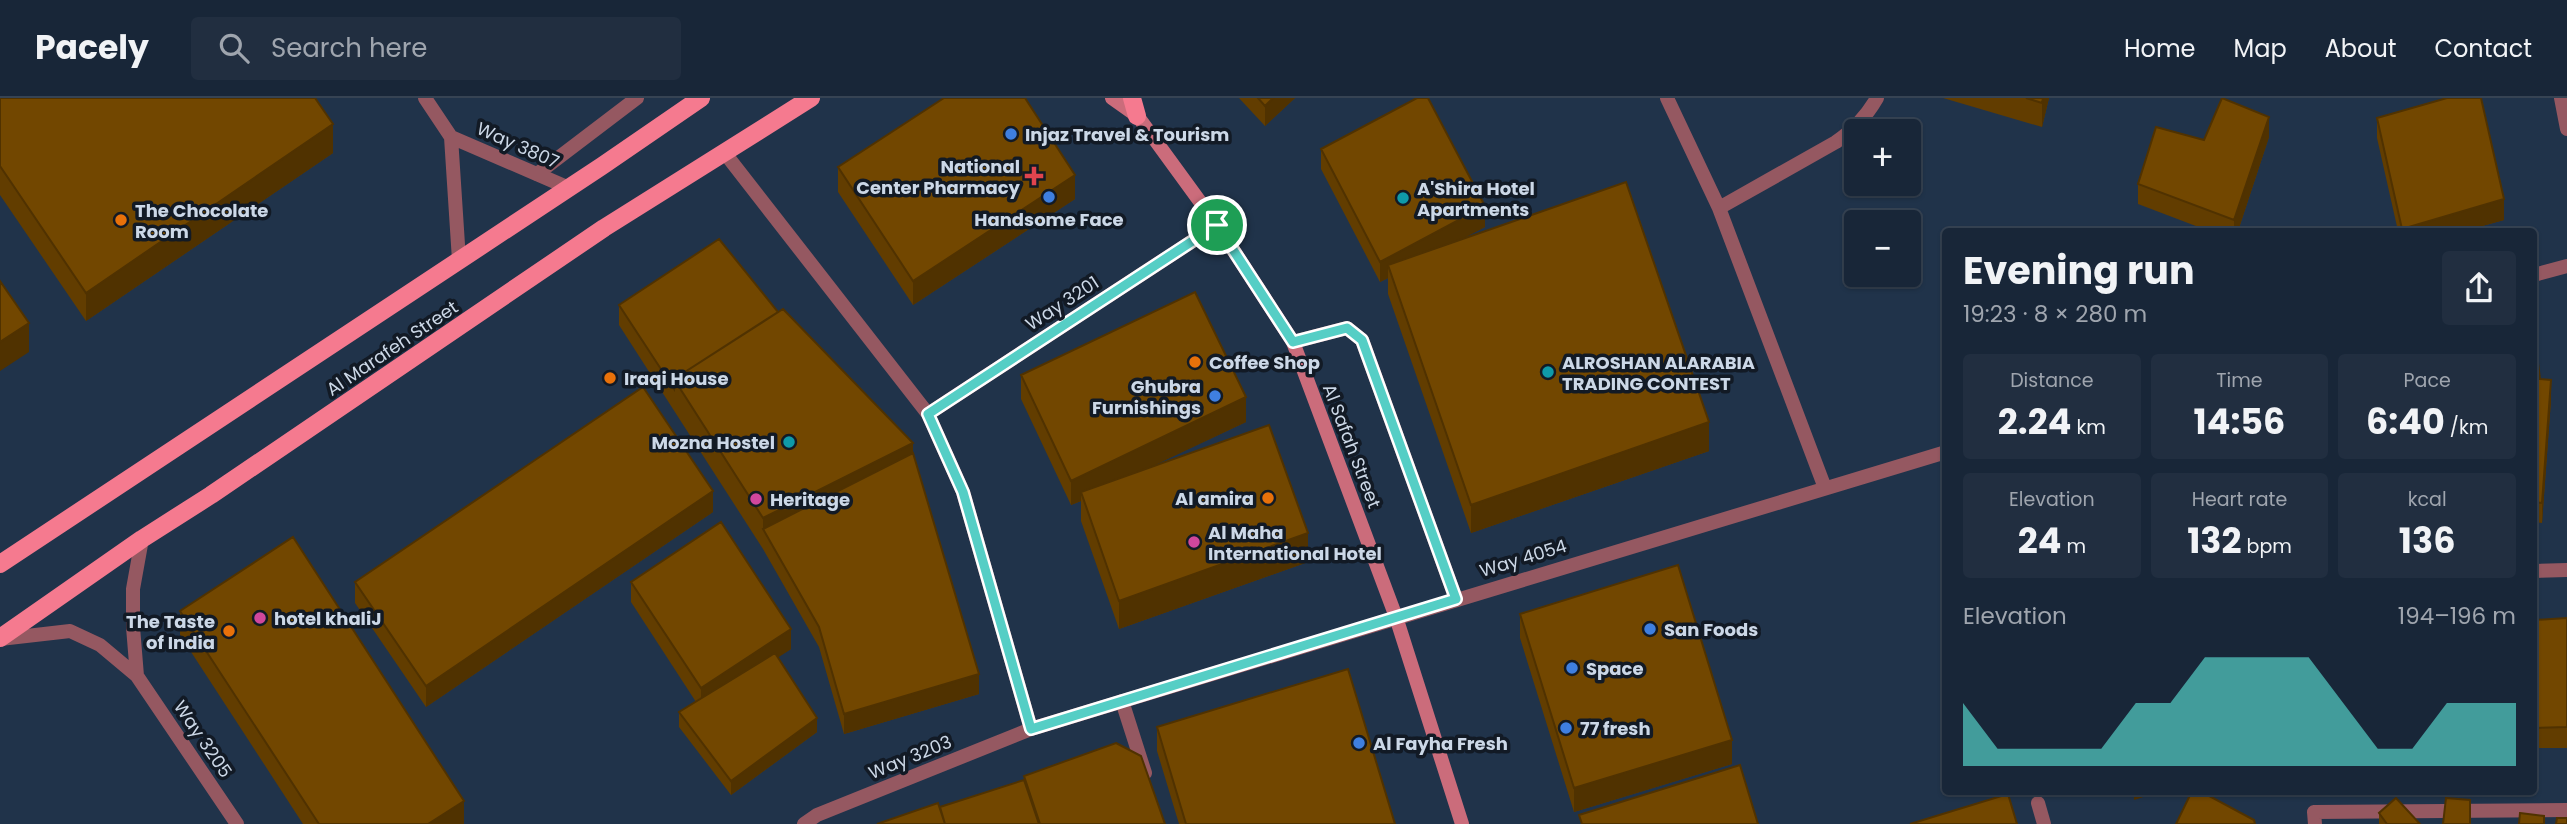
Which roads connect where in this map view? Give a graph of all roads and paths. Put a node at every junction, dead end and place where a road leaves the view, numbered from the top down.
1 (425, 98) edge
2 (637, 98) edge
3 (701, 98) edge
4 (811, 98) edge
5 (1112, 98) edge
6 (1125, 98) edge
7 (1667, 98) edge
8 (1877, 98) edge
9 (2561, 98) edge
10 (1135, 107) edge
11 (2567, 129) edge
12 (451, 136) junction
13 (724, 152) junction
14 (537, 174) junction
15 (569, 188) junction
16 (1719, 208) junction
17 (1217, 225) junction
18 (459, 260) junction
19 (2567, 265) edge
20 (2537, 274) edge
21 (1293, 342) junction
22 (928, 414) junction
23 (1942, 453) edge
24 (1825, 488) junction
25 (142, 539) junction
26 (0, 564) edge
27 (2567, 570) edge
28 (2537, 571) edge
29 (1456, 599) junction
30 (1396, 617) junction
31 (0, 638) edge
32 (137, 676) junction
33 (1122, 701) junction
34 (1031, 729) junction
35 (1151, 790) edge
36 (2038, 803) dead end
37 (2567, 810) edge
38 (237, 824) edge
39 (804, 824) edge
40 (1462, 824) edge
41 (2044, 824) edge
42 (2315, 824) edge

1 - 12 street, Way 3807
2 - 14 street
3 - 15 main road, Al Marafeh Street
4 - 13 main road, Al Marafeh Street
5 - 10 street, Al Safah Street
6 - 10 street, Al Safah Street
7 - 16 street
8 - 16 street
9 - 11 street
10 - 17 street, Al Safah Street
12 - 14 street, Way 3807
12 - 18 street, Way 3807
13 - 22 street
13 - 25 main road, Al Marafeh Street
14 - 15 street, Way 3807
15 - 18 main road, Al Marafeh Street
16 - 24 street
17 - 21 street, Al Safah Street
17 - 22 street, Way 3201
18 - 26 main road, Al Marafeh Street
19 - 20 street
21 - 29 street
21 - 30 street, Al Safah Street
22 - 34 street
23 - 24 street, Way 4054
24 - 29 street, Way 4054
25 - 31 main road, Al Marafeh Street
25 - 32 street, Way 3205
27 - 28 street
29 - 30 street, Way 4054
30 - 33 street, Way 4054
30 - 40 street, Al Safah Street
31 - 32 street, Way 3205
32 - 38 street, Way 3205
33 - 34 street, Way 4054
33 - 35 street
34 - 39 street, Way 3203
36 - 41 street
37 - 42 street

